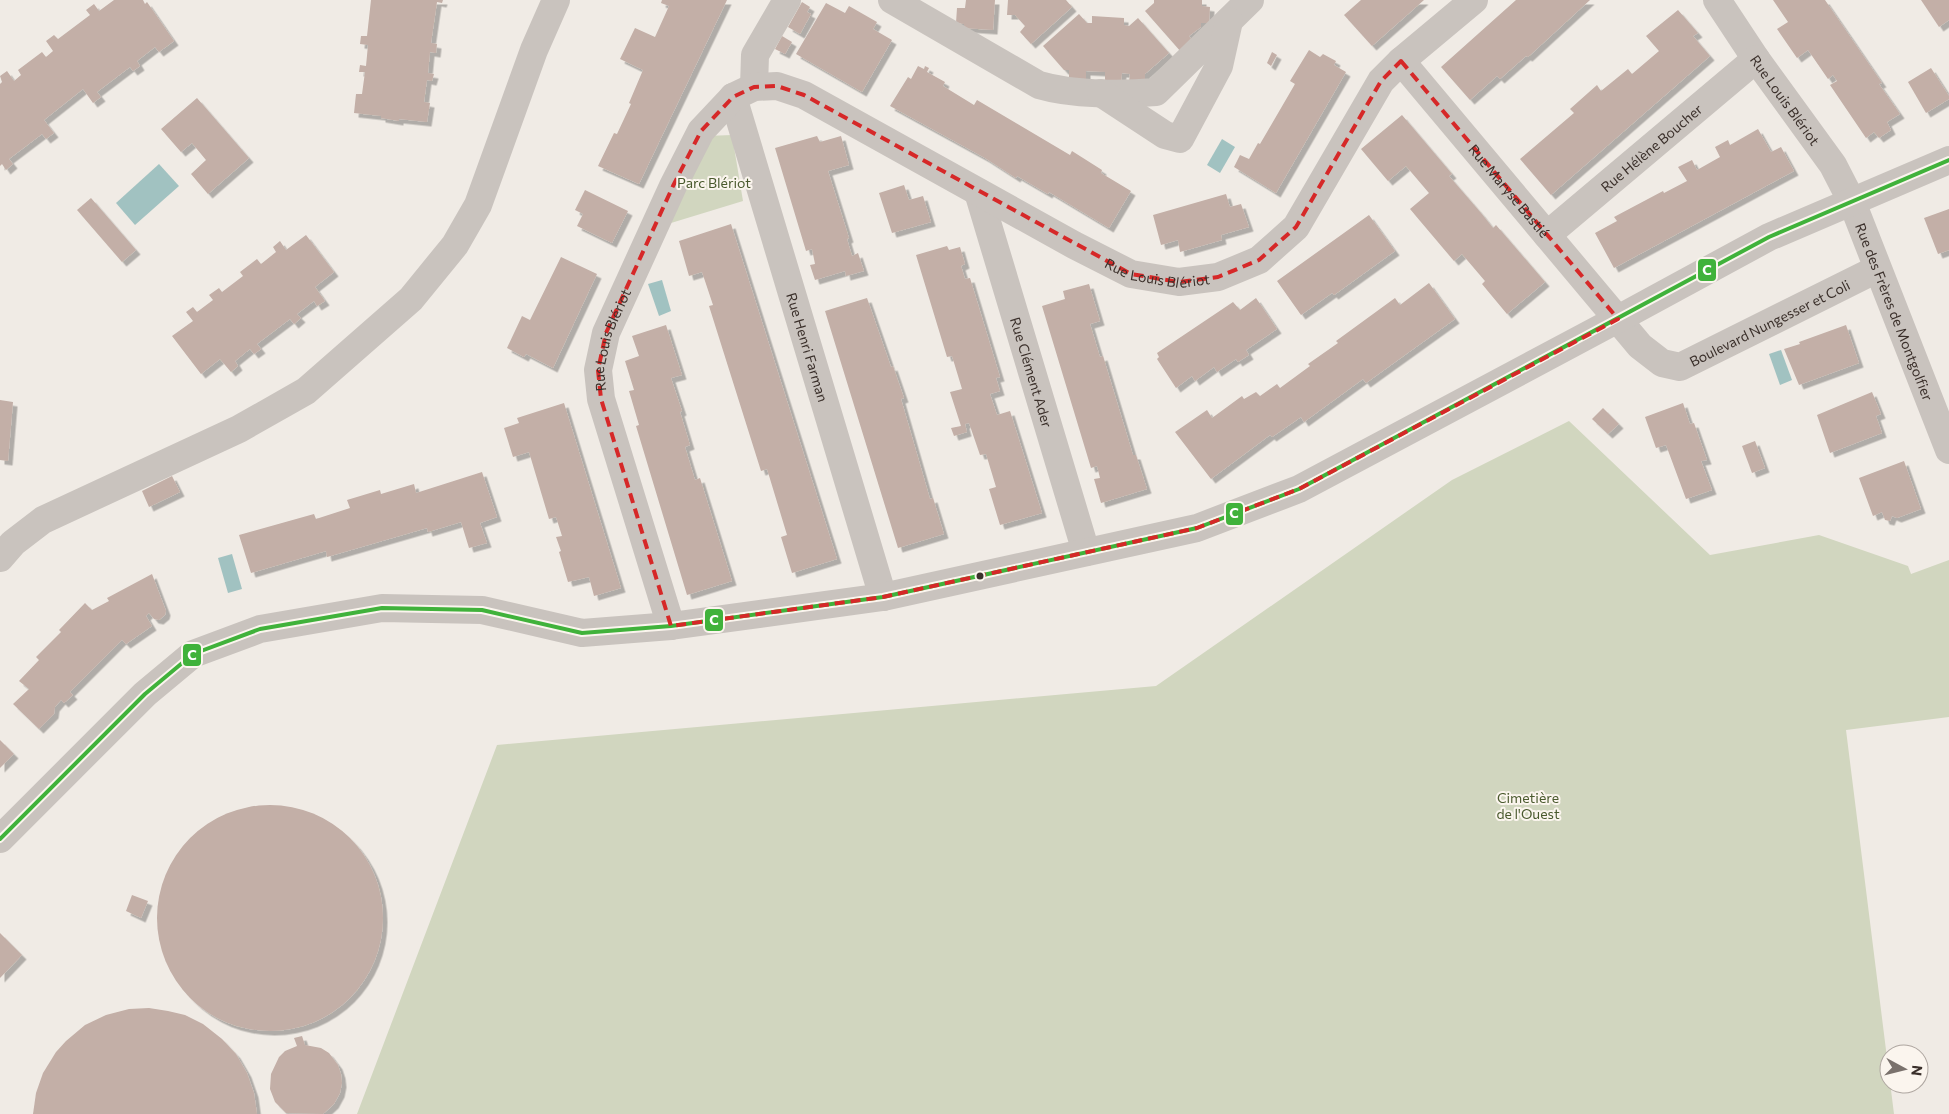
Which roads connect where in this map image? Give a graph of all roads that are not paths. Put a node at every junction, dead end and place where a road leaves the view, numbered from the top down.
1 (556, 0) edge
2 (787, 0) edge
3 (892, 0) edge
4 (1250, 0) edge
5 (1474, 0) edge
6 (1717, 0) edge
7 (1229, 21) junction
8 (1756, 60) junction
9 (1401, 61) junction
10 (743, 92) junction
11 (1101, 92) junction
12 (1949, 160) edge
13 (978, 192) junction
14 (1852, 202) junction
15 (1547, 235) junction
16 (1876, 269) junction
17 (1618, 319) junction
18 (1949, 450) edge
19 (1086, 552) junction
20 (0, 558) edge
21 (883, 597) junction
22 (672, 626) junction
23 (0, 839) edge

1 - 20 street
2 - 10 street
3 - 11 street
4 - 7 street
5 - 9 street, Rue Louis Blériot
6 - 8 street, Rue Louis Blériot
7 - 11 street
7 - 11 street
8 - 14 street, Rue Louis Blériot
8 - 15 street, Rue Hélène Boucher
9 - 13 street, Rue Louis Blériot
9 - 15 street, Rue Maryse Bastié
10 - 13 street, Rue Louis Blériot
10 - 21 street, Rue Henri Farman
10 - 22 street, Rue Louis Blériot
12 - 14 street
13 - 19 street, Rue Clément Ader
14 - 16 street, Rue des Frères de Montgolfier
14 - 17 street
15 - 17 street, Rue Maryse Bastié
16 - 17 street, Boulevard Nungesser et Coli
16 - 18 street, Rue des Frères de Montgolfier
17 - 19 street
19 - 21 street
21 - 22 street
22 - 23 street

